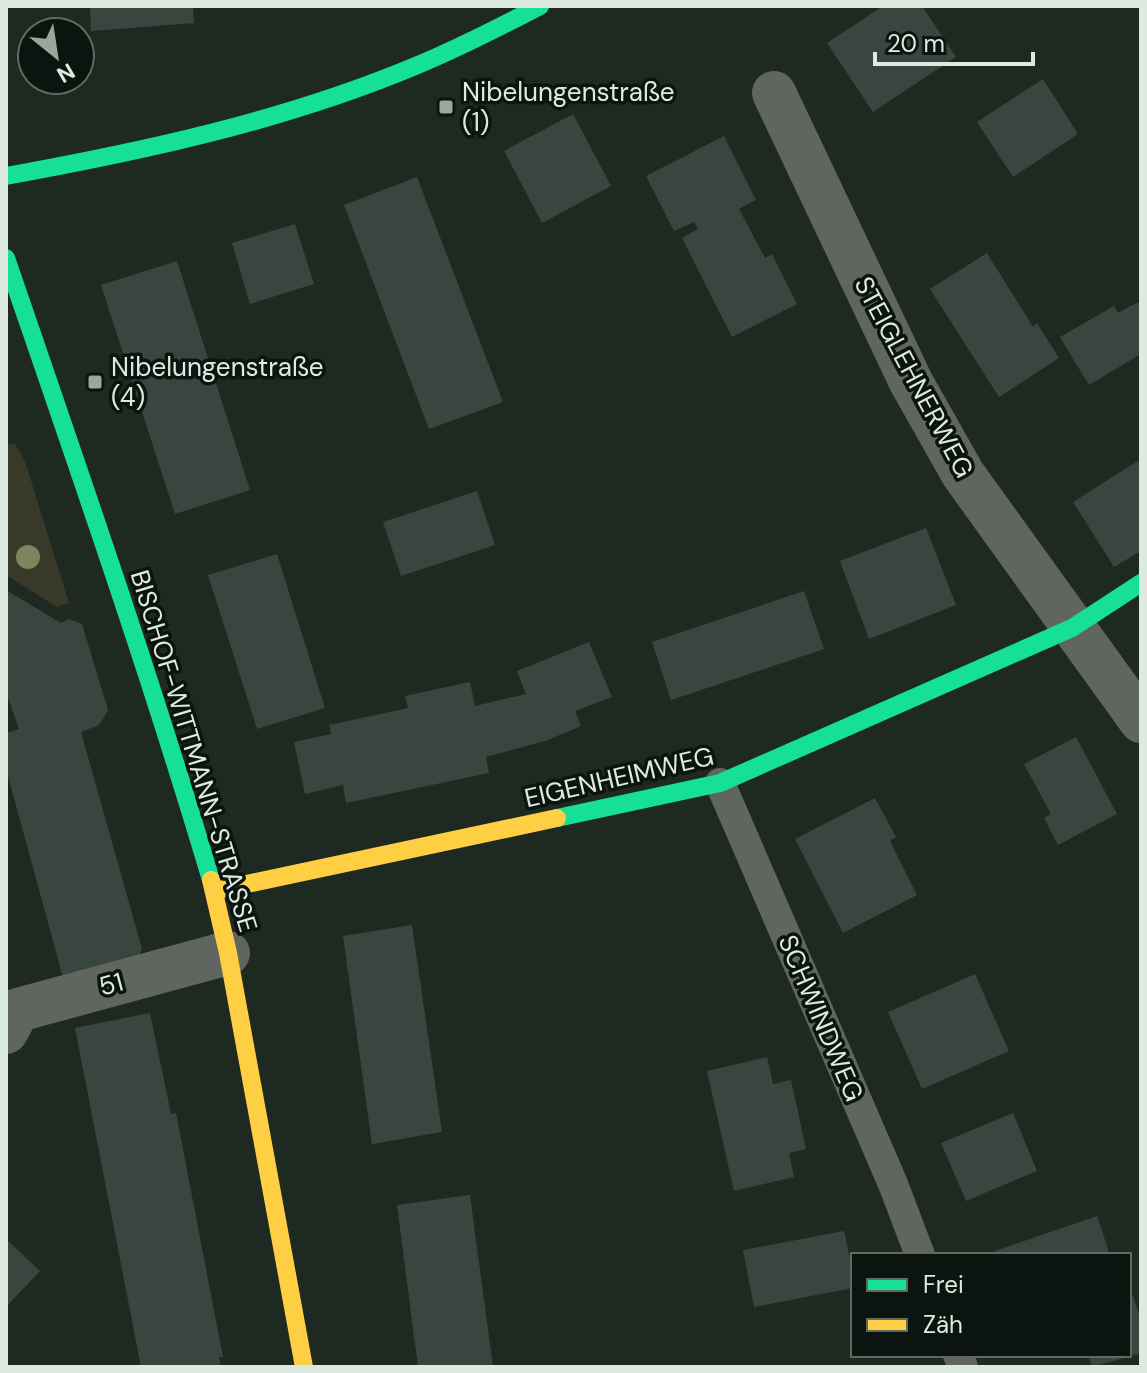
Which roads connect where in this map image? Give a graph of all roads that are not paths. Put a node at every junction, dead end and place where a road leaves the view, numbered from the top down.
1 (540, 6) edge
2 (774, 93) dead end
3 (6, 176) edge
4 (6, 258) edge
5 (40, 364) junction
6 (17, 365) dead end
7 (1141, 583) edge
8 (1072, 628) junction
9 (1141, 721) edge
10 (720, 783) junction
11 (214, 891) junction
12 (228, 953) junction
13 (6, 1032) edge
14 (919, 1253) edge
15 (304, 1367) edge

1 - 3 street
2 - 8 street, STEIGLEHNERWEG
4 - 5 street, BISCHOF-WITTMANN-STRASSE
5 - 6 street
5 - 11 street, BISCHOF-WITTMANN-STRASSE
7 - 8 street, EIGENHEIMWEG
8 - 9 street, STEIGLEHNERWEG
8 - 10 street, EIGENHEIMWEG
10 - 11 street, EIGENHEIMWEG
10 - 14 lane, SCHWINDWEG
11 - 12 street, BISCHOF-WITTMANN-STRASSE
12 - 13 street, 51
12 - 15 street, BISCHOF-WITTMANN-STRASSE

